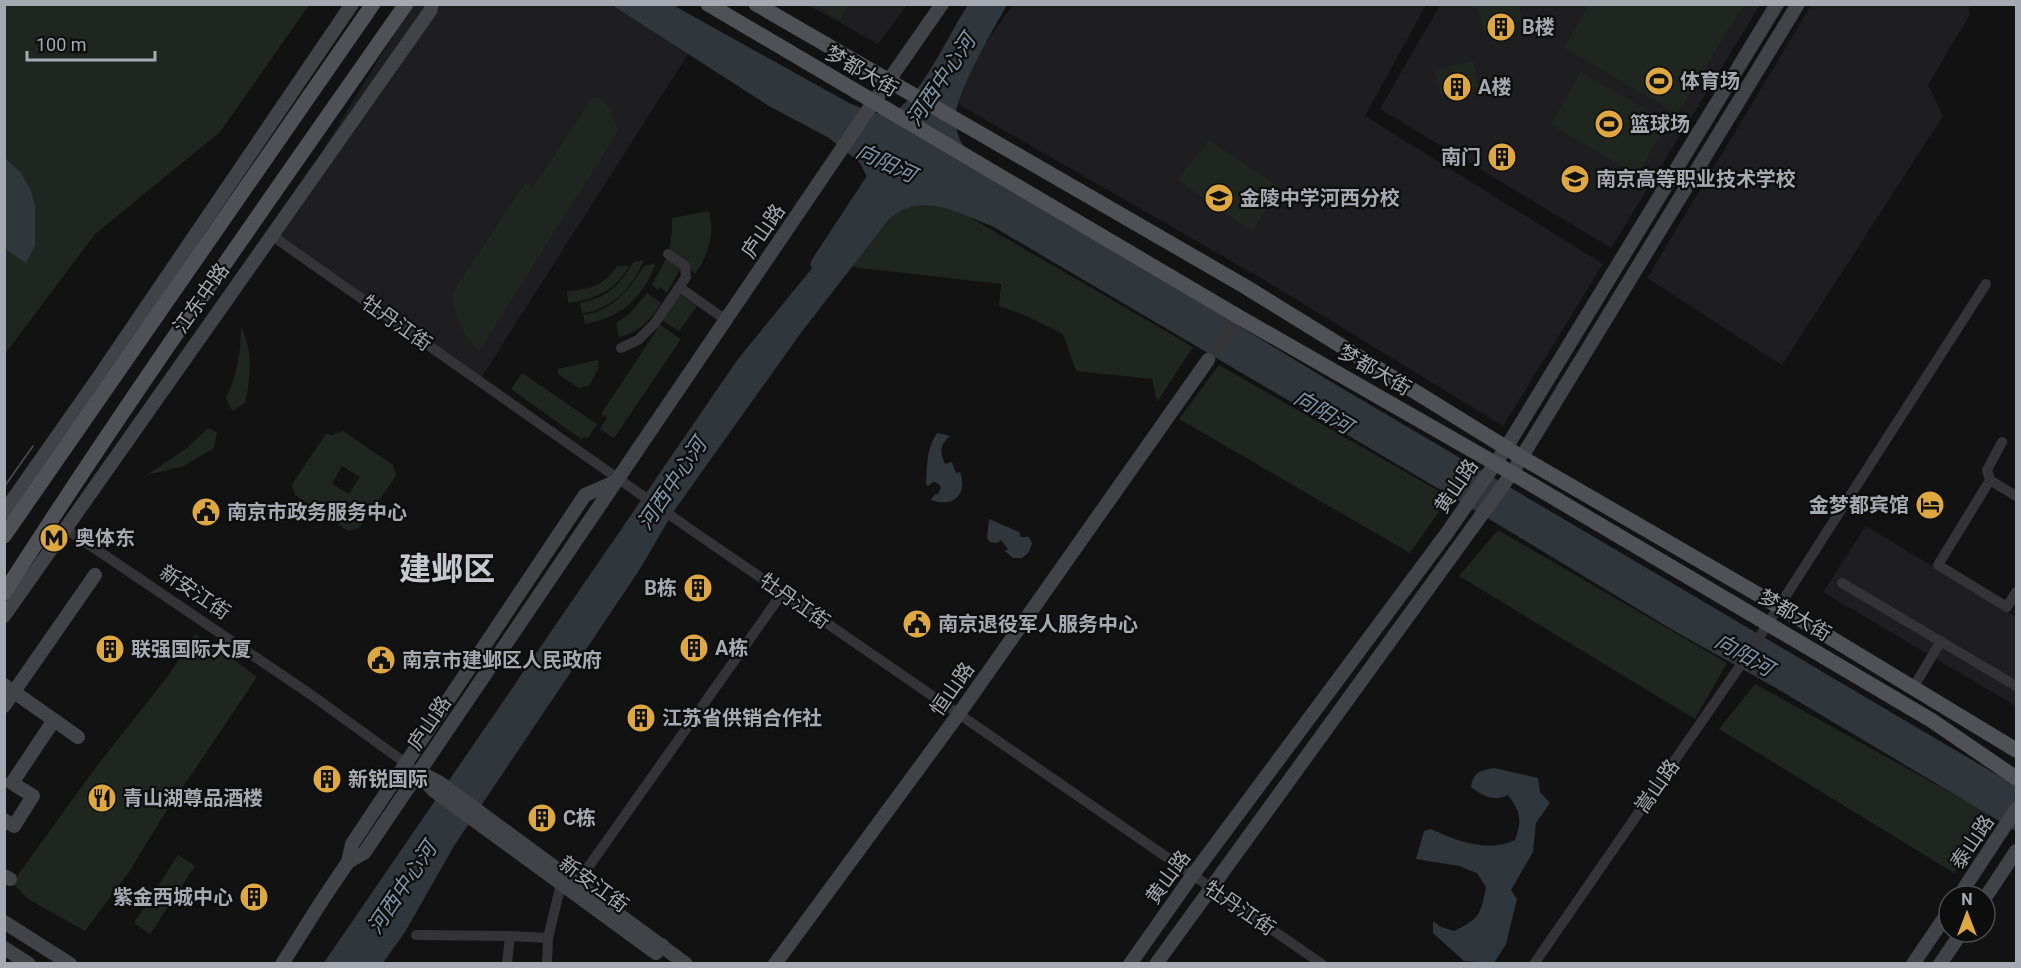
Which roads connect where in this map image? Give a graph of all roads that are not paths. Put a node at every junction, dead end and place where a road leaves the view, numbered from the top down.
1 (352, 4) edge
2 (373, 4) edge
3 (406, 4) edge
4 (708, 4) edge
5 (756, 4) edge
6 (942, 4) edge
7 (1777, 4) edge
8 (1798, 4) edge
9 (432, 6) edge
10 (894, 84) junction
11 (879, 105) junction
12 (271, 236) junction
13 (668, 254) dead end
14 (1986, 284) dead end
15 (679, 287) junction
16 (1239, 317) junction
17 (726, 320) junction
18 (621, 348) dead end
19 (1208, 360) joint
20 (2002, 442) dead end
21 (1506, 448) junction
22 (1521, 457) junction
23 (1495, 463) junction
24 (1512, 472) junction
25 (619, 479) junction
26 (1990, 480) junction
27 (2016, 496) edge
28 (4, 512) edge
29 (66, 529) junction
30 (4, 536) edge
31 (95, 574) dead end
32 (1842, 583) dead end
33 (783, 592) junction
34 (2016, 592) edge
35 (4, 593) edge
36 (1778, 606) junction
37 (2012, 610) edge
38 (4, 616) edge
39 (1768, 623) junction
40 (1941, 642) junction
41 (2016, 686) edge
42 (1913, 688) junction
43 (9, 689) edge
44 (4, 706) edge
45 (958, 715) junction
46 (54, 720) junction
47 (78, 737) dead end
48 (2016, 750) edge
49 (413, 769) junction
50 (2016, 778) edge
51 (2016, 809) edge
52 (4, 820) edge
53 (485, 823) junction
54 (2016, 851) edge
55 (1192, 876) junction
56 (577, 883) junction
57 (561, 884) junction
58 (1967, 884) edge
59 (1994, 884) edge
60 (1209, 888) junction
61 (4, 922) edge
62 (1937, 928) edge
63 (416, 935) dead end
64 (510, 936) junction
65 (548, 938) junction
66 (1953, 944) edge
67 (662, 945) junction
68 (4, 948) edge
69 (29, 963) edge
70 (70, 963) edge
71 (282, 963) edge
72 (507, 963) edge
73 (547, 963) edge
74 (686, 963) edge
75 (775, 963) edge
76 (1130, 963) edge
77 (1156, 963) edge
78 (1322, 963) edge
79 (1534, 963) edge
80 (1913, 963) edge
81 (1940, 963) edge

1 - 28 main road, 江东中路
2 - 30 main road, 江东中路
3 - 35 main road, 江东中路
4 - 11 main road, 梦都大街
5 - 10 main road, 梦都大街
6 - 10 main road, 庐山路
7 - 21 main road, 黄山路
8 - 22 main road, 黄山路
9 - 12 main road, 江东中路
10 - 11 main road, 庐山路
10 - 21 main road, 梦都大街
11 - 16 main road, 梦都大街
11 - 17 main road, 庐山路
12 - 25 street, 牡丹江街
12 - 29 main road, 江东中路
13 - 15 street
14 - 36 street, 嵩山路
15 - 17 street
15 - 18 street
16 - 19 street, 恒山路
16 - 23 main road, 梦都大街
17 - 25 main road, 庐山路
19 - 45 main road, 恒山路
20 - 26 street
21 - 22 main road, 梦都大街
21 - 23 main road, 黄山路
22 - 24 main road, 黄山路
22 - 36 main road, 梦都大街
23 - 24 main road, 梦都大街
23 - 55 main road, 黄山路
24 - 39 main road, 梦都大街
24 - 60 main road, 黄山路
25 - 33 street, 牡丹江街
25 - 49 main road, 庐山路
26 - 27 street
26 - 37 street
29 - 38 main road, 江东中路
29 - 49 street, 新安江街
31 - 43 main road
32 - 40 street
33 - 45 street, 牡丹江街
33 - 56 street
34 - 37 street
36 - 39 street, 嵩山路
36 - 42 main road, 梦都大街
39 - 50 main road, 梦都大街
39 - 79 street, 嵩山路
40 - 41 street
40 - 42 street
42 - 48 main road, 梦都大街
43 - 44 main road
43 - 46 main road
45 - 55 street, 牡丹江街
45 - 75 main road, 恒山路
46 - 47 main road
46 - 52 main road
49 - 53 main road, 新安江街
49 - 71 main road, 庐山路
51 - 58 main road, 泰山路
53 - 56 main road, 新安江街
53 - 57 main road, 新安江街
54 - 59 main road
55 - 60 street, 牡丹江街
55 - 76 main road, 黄山路
56 - 67 main road, 新安江街
57 - 65 street
57 - 67 main road, 新安江街
60 - 77 main road, 黄山路
60 - 78 street, 牡丹江街
61 - 70 main road
62 - 80 main road
63 - 64 street
64 - 65 street
64 - 72 street
65 - 73 street
66 - 81 main road
67 - 74 main road, 新安江街
68 - 69 main road

